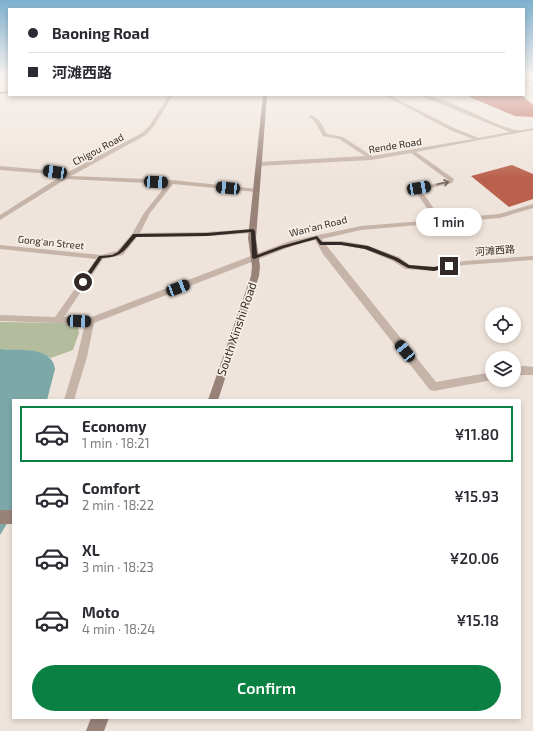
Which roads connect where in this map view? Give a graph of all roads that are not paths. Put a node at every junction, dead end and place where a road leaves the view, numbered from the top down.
1 (162, 109) edge
2 (264, 109) edge
3 (413, 109) edge
4 (459, 109) edge
5 (311, 116) dead end
6 (533, 129) edge
7 (515, 132) junction
8 (478, 139) junction
9 (411, 151) junction
10 (371, 158) junction
11 (259, 164) junction
12 (0, 168) edge
13 (67, 176) junction
14 (171, 182) junction
15 (257, 190) junction
16 (533, 206) edge
17 (0, 218) edge
18 (440, 222) junction
19 (253, 231) junction
20 (135, 235) junction
21 (319, 240) junction
22 (0, 247) edge
23 (101, 257) junction
24 (254, 258) junction
25 (533, 258) edge
26 (0, 318) edge
27 (57, 320) junction
28 (90, 321) junction
29 (521, 370) edge
30 (533, 372) edge
31 (485, 377) edge
32 (68, 399) edge
33 (213, 399) edge
34 (0, 517) edge
35 (12, 517) edge
36 (100, 719) edge
37 (95, 731) edge

1 - 13 street, Chigou Road
2 - 11 street, South Xinshi Road
3 - 8 street
4 - 7 street
5 - 10 street
6 - 7 street, Rende Road
7 - 8 street, Rende Road
8 - 9 street, Rende Road
9 - 10 street, Rende Road
18 -> 9 street
10 - 11 street, Rende Road
11 - 15 street, South Xinshi Road
12 - 13 street
13 - 14 street
13 - 17 street, Chigou Road
14 - 15 street
14 - 20 street, Gong'an Street
15 - 19 street, South Xinshi Road
16 - 18 street, Wan'an Road
18 - 21 street, Wan'an Road
19 - 20 street
19 - 24 street, South Xinshi Road
20 - 23 street, Gong'an Street
21 - 24 street, Wan'an Road
21 - 25 street, 河滩西路
21 - 31 street
22 - 23 street, Gong'an Street
23 - 27 street
24 - 28 street, Wan'an Road
24 - 33 street, South Xinshi Road
26 - 27 street, Wan'an Road
27 - 28 street, Wan'an Road
28 - 32 street
29 - 30 street
34 - 35 street
36 - 37 street

